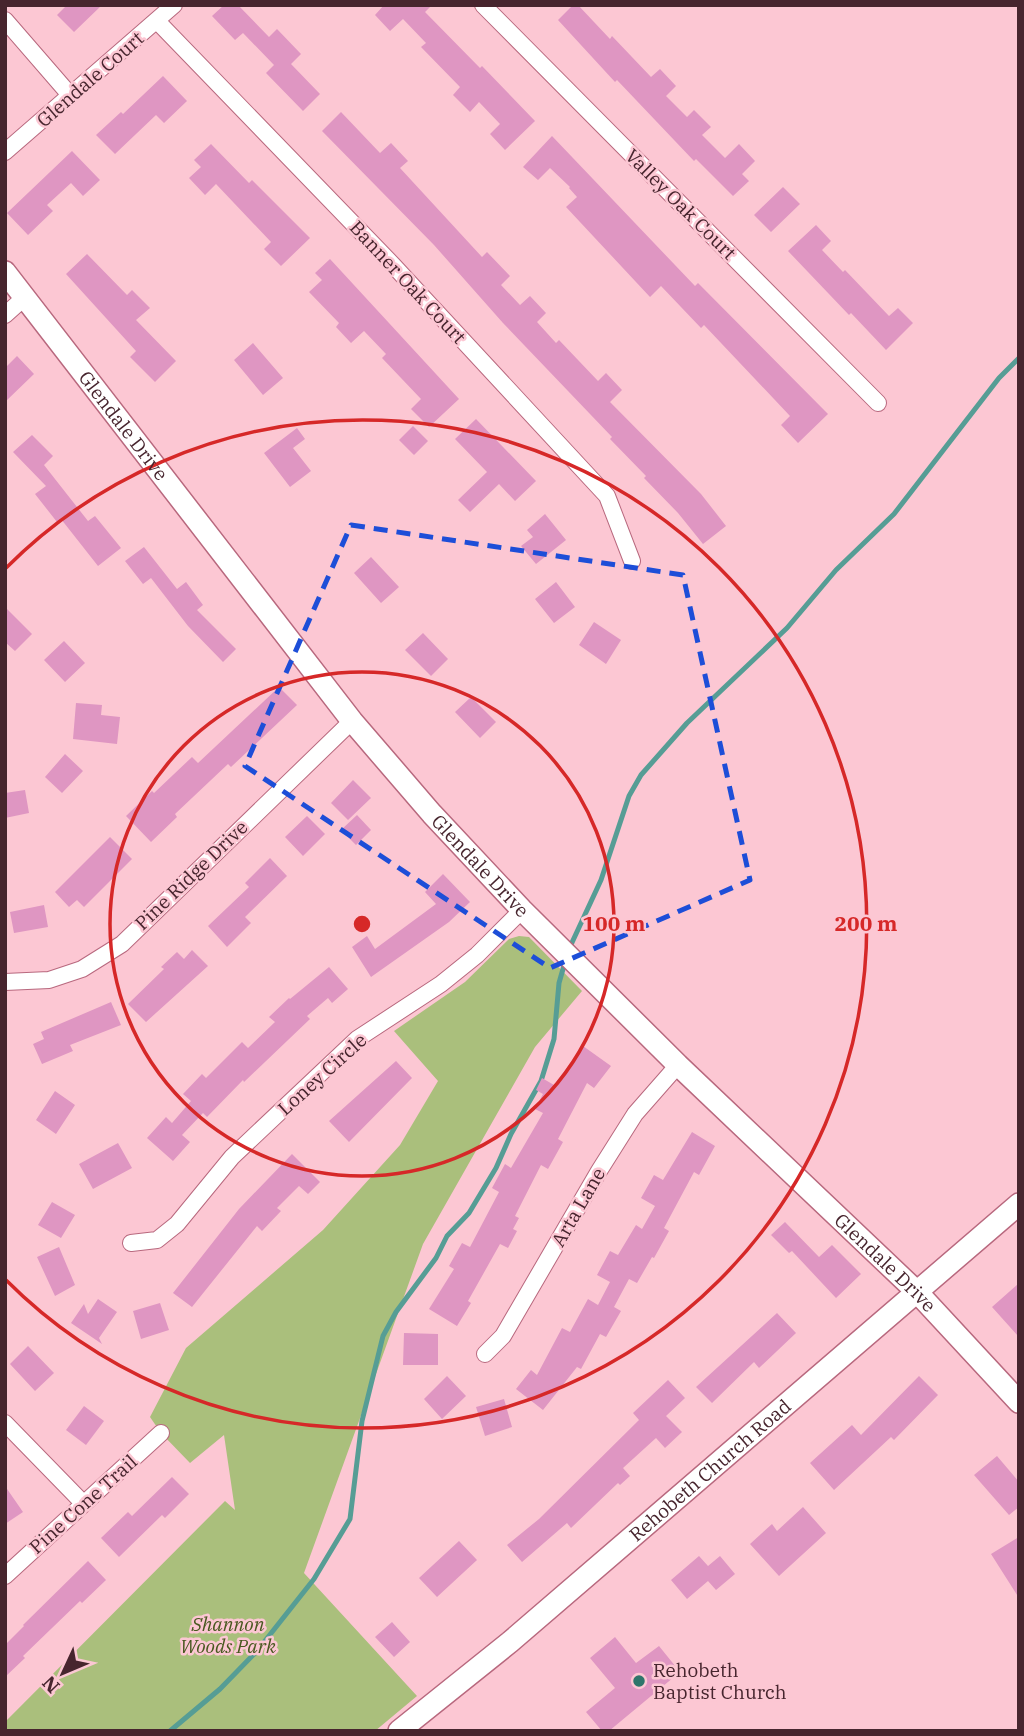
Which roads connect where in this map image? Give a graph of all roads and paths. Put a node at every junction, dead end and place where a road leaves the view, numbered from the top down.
1 (174, 5) edge
2 (483, 5) edge
3 (5, 20) edge
4 (157, 21) junction
5 (70, 95) junction
6 (5, 152) edge
7 (5, 272) edge
8 (25, 297) junction
9 (5, 315) edge
10 (878, 403) dead end
11 (632, 561) dead end
12 (352, 721) junction
13 (523, 910) junction
14 (5, 982) edge
15 (678, 1065) junction
16 (1019, 1204) edge
17 (131, 1243) dead end
18 (917, 1292) junction
19 (485, 1353) dead end
20 (1019, 1402) edge
21 (5, 1423) edge
22 (161, 1433) dead end
23 (83, 1503) junction
24 (5, 1576) edge
25 (399, 1731) edge

1 - 4 street, Glendale Court
2 - 10 street, Valley Oak Court
3 - 5 street
4 - 5 street, Glendale Court
4 - 11 street, Banner Oak Court
5 - 6 street, Glendale Court
7 - 8 street, Glendale Drive
8 - 9 street
8 - 12 street, Glendale Drive
12 - 13 street, Glendale Drive
12 - 14 street, Pine Ridge Drive
13 - 15 street, Glendale Drive
13 - 17 street, Loney Circle
15 - 18 street, Glendale Drive
15 - 19 street, Arta Lane
16 - 18 street, Rehobeth Church Road
18 - 20 street, Glendale Drive
18 - 25 street, Rehobeth Church Road
21 - 23 street
22 - 23 street, Pine Cone Trail
23 - 24 street, Pine Cone Trail

